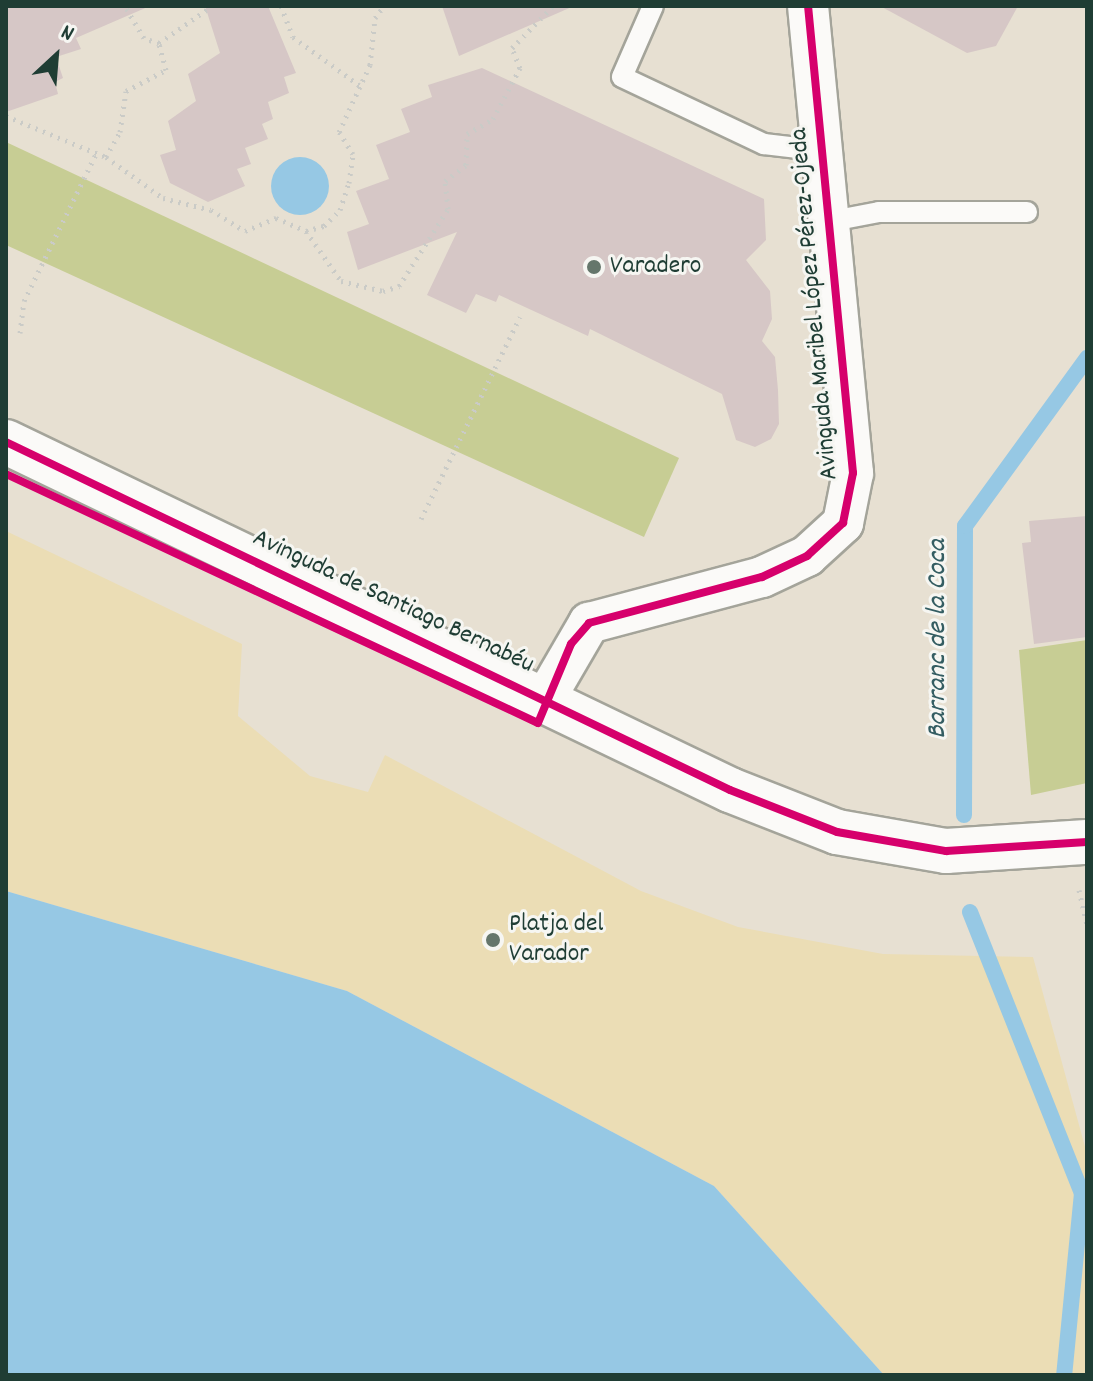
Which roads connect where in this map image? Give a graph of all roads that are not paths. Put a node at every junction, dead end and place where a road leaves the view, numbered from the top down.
1 (653, 6) edge
2 (808, 6) edge
3 (824, 151) junction
4 (1027, 212) dead end
5 (832, 221) junction
6 (6, 442) edge
7 (546, 697) junction
8 (1078, 844) edge

1 - 3 lane
2 - 3 street, Avinguda Maribel López Pérez-Ojeda
3 - 5 street, Avinguda Maribel López Pérez-Ojeda
4 - 5 lane
5 - 7 street, Avinguda Maribel López Pérez-Ojeda
6 - 7 street, Avinguda de Santiago Bernabéu
7 - 8 street, Avinguda de Santiago Bernabéu

